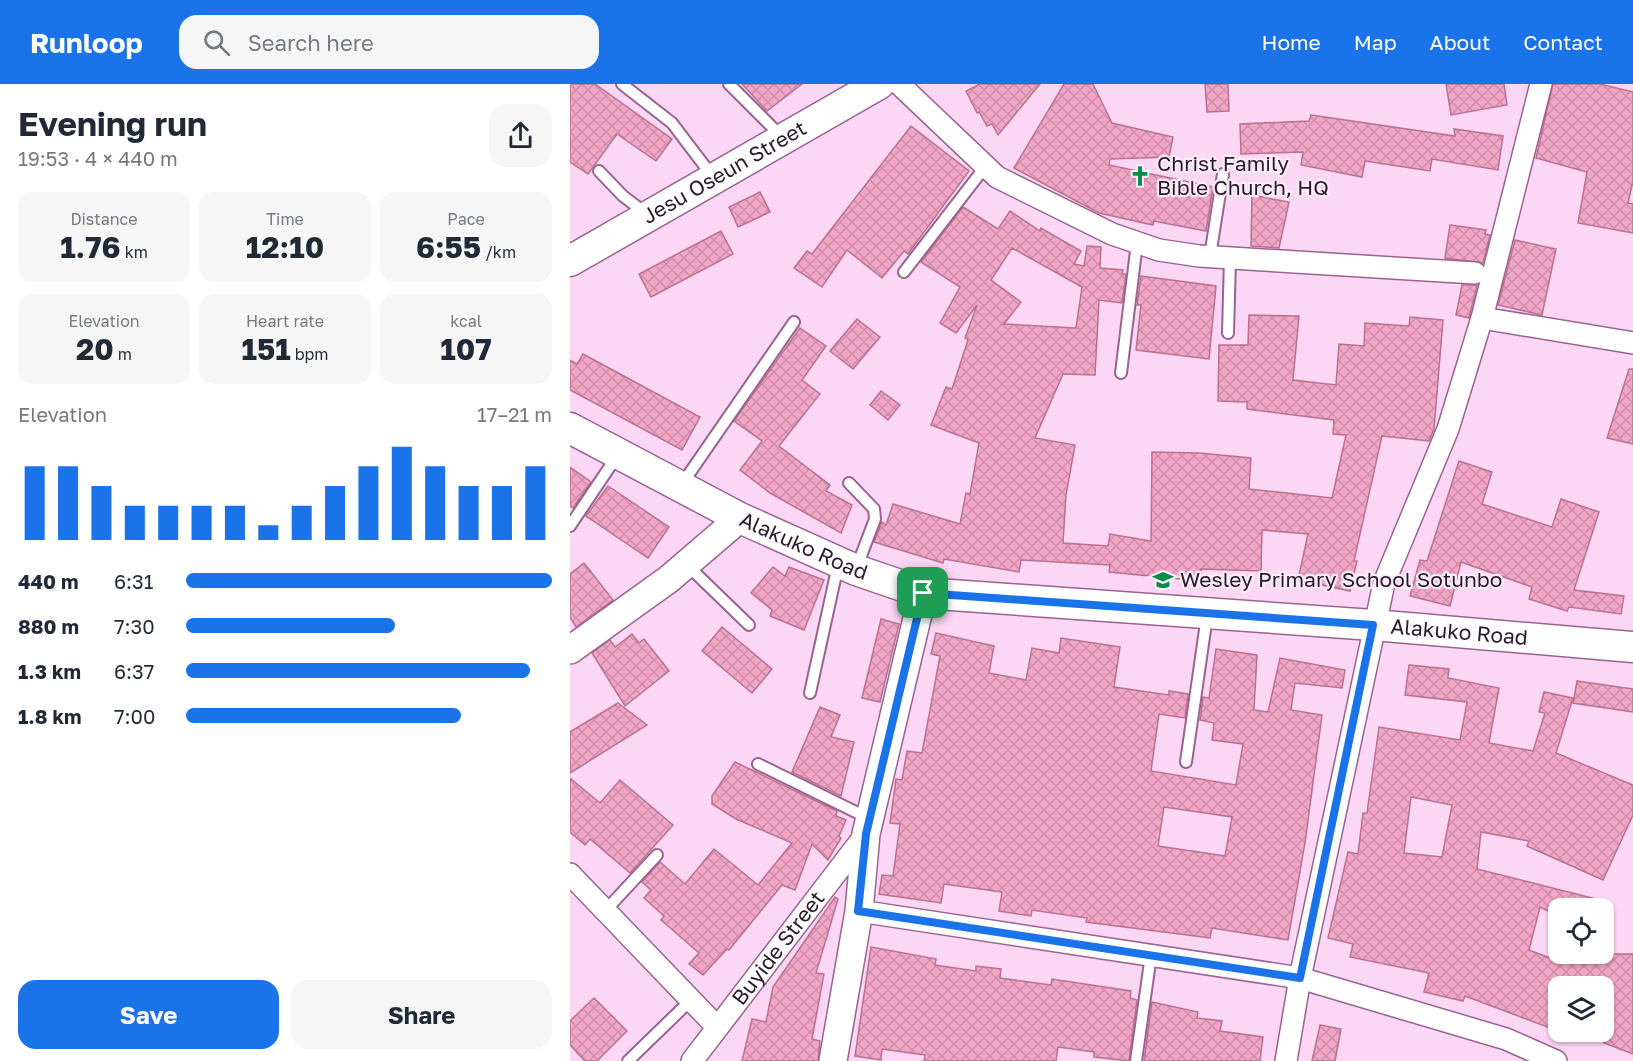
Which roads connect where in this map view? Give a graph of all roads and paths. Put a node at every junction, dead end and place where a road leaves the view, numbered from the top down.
1 (622, 84) edge
2 (729, 84) edge
3 (879, 84) edge
4 (899, 84) edge
5 (1541, 84) edge
6 (783, 139) junction
7 (985, 167) junction
8 (599, 171) dead end
9 (1224, 174) dead end
10 (714, 178) junction
11 (649, 216) junction
12 (1137, 243) junction
13 (1220, 257) junction
14 (570, 261) edge
15 (904, 272) dead end
16 (1475, 273) dead end
17 (1482, 318) junction
18 (794, 322) dead end
19 (1228, 333) dead end
20 (1633, 343) edge
21 (1121, 373) dead end
22 (570, 428) edge
23 (619, 454) junction
24 (849, 483) dead end
25 (680, 487) junction
26 (740, 518) junction
27 (570, 526) edge
28 (686, 564) junction
29 (847, 566) junction
30 (923, 593) junction
31 (1208, 613) junction
32 (749, 625) dead end
33 (1373, 625) junction
34 (1633, 647) edge
35 (570, 650) edge
36 (810, 693) dead end
37 (1186, 762) dead end
38 (758, 764) dead end
39 (868, 826) junction
40 (657, 855) dead end
41 (570, 874) edge
42 (605, 911) junction
43 (858, 911) junction
44 (1150, 955) junction
45 (1300, 978) junction
46 (691, 1000) junction
47 (717, 1027) junction
48 (628, 1061) edge
49 (692, 1061) edge
50 (833, 1061) edge
51 (1136, 1061) edge
52 (1286, 1061) edge
53 (1556, 1061) edge

1 - 10 lane
2 - 6 lane
3 - 6 main road, Jesu Oseun Street
4 - 7 street
5 - 17 street
6 - 10 main road, Jesu Oseun Street
7 - 12 street
7 - 15 lane
8 - 11 lane
9 - 13 lane
10 - 11 main road, Jesu Oseun Street
11 - 14 main road, Jesu Oseun Street
12 - 13 street
12 - 21 lane
13 - 16 street
13 - 19 lane
17 - 20 street
17 - 33 street
18 - 25 lane
22 - 23 main road, Alakuko Road
23 - 25 main road, Alakuko Road
23 - 27 lane
24 - 29 lane
25 - 26 main road, Alakuko Road
26 - 28 street
26 - 29 main road, Alakuko Road
28 - 32 lane
28 - 35 street
29 - 30 main road, Alakuko Road
29 - 36 lane
30 - 31 main road, Alakuko Road
30 - 39 street
31 - 33 main road, Alakuko Road
31 - 37 lane
33 - 34 main road, Alakuko Road
33 - 45 street
38 - 39 lane
39 - 43 street
39 - 47 street, Buyide Street
40 - 42 lane
41 - 42 street
42 - 46 street
43 - 44 street
43 - 50 street
44 - 45 street
44 - 51 lane
45 - 52 street
45 - 53 street
46 - 47 street
46 - 48 lane
47 - 49 street, Buyide Street

